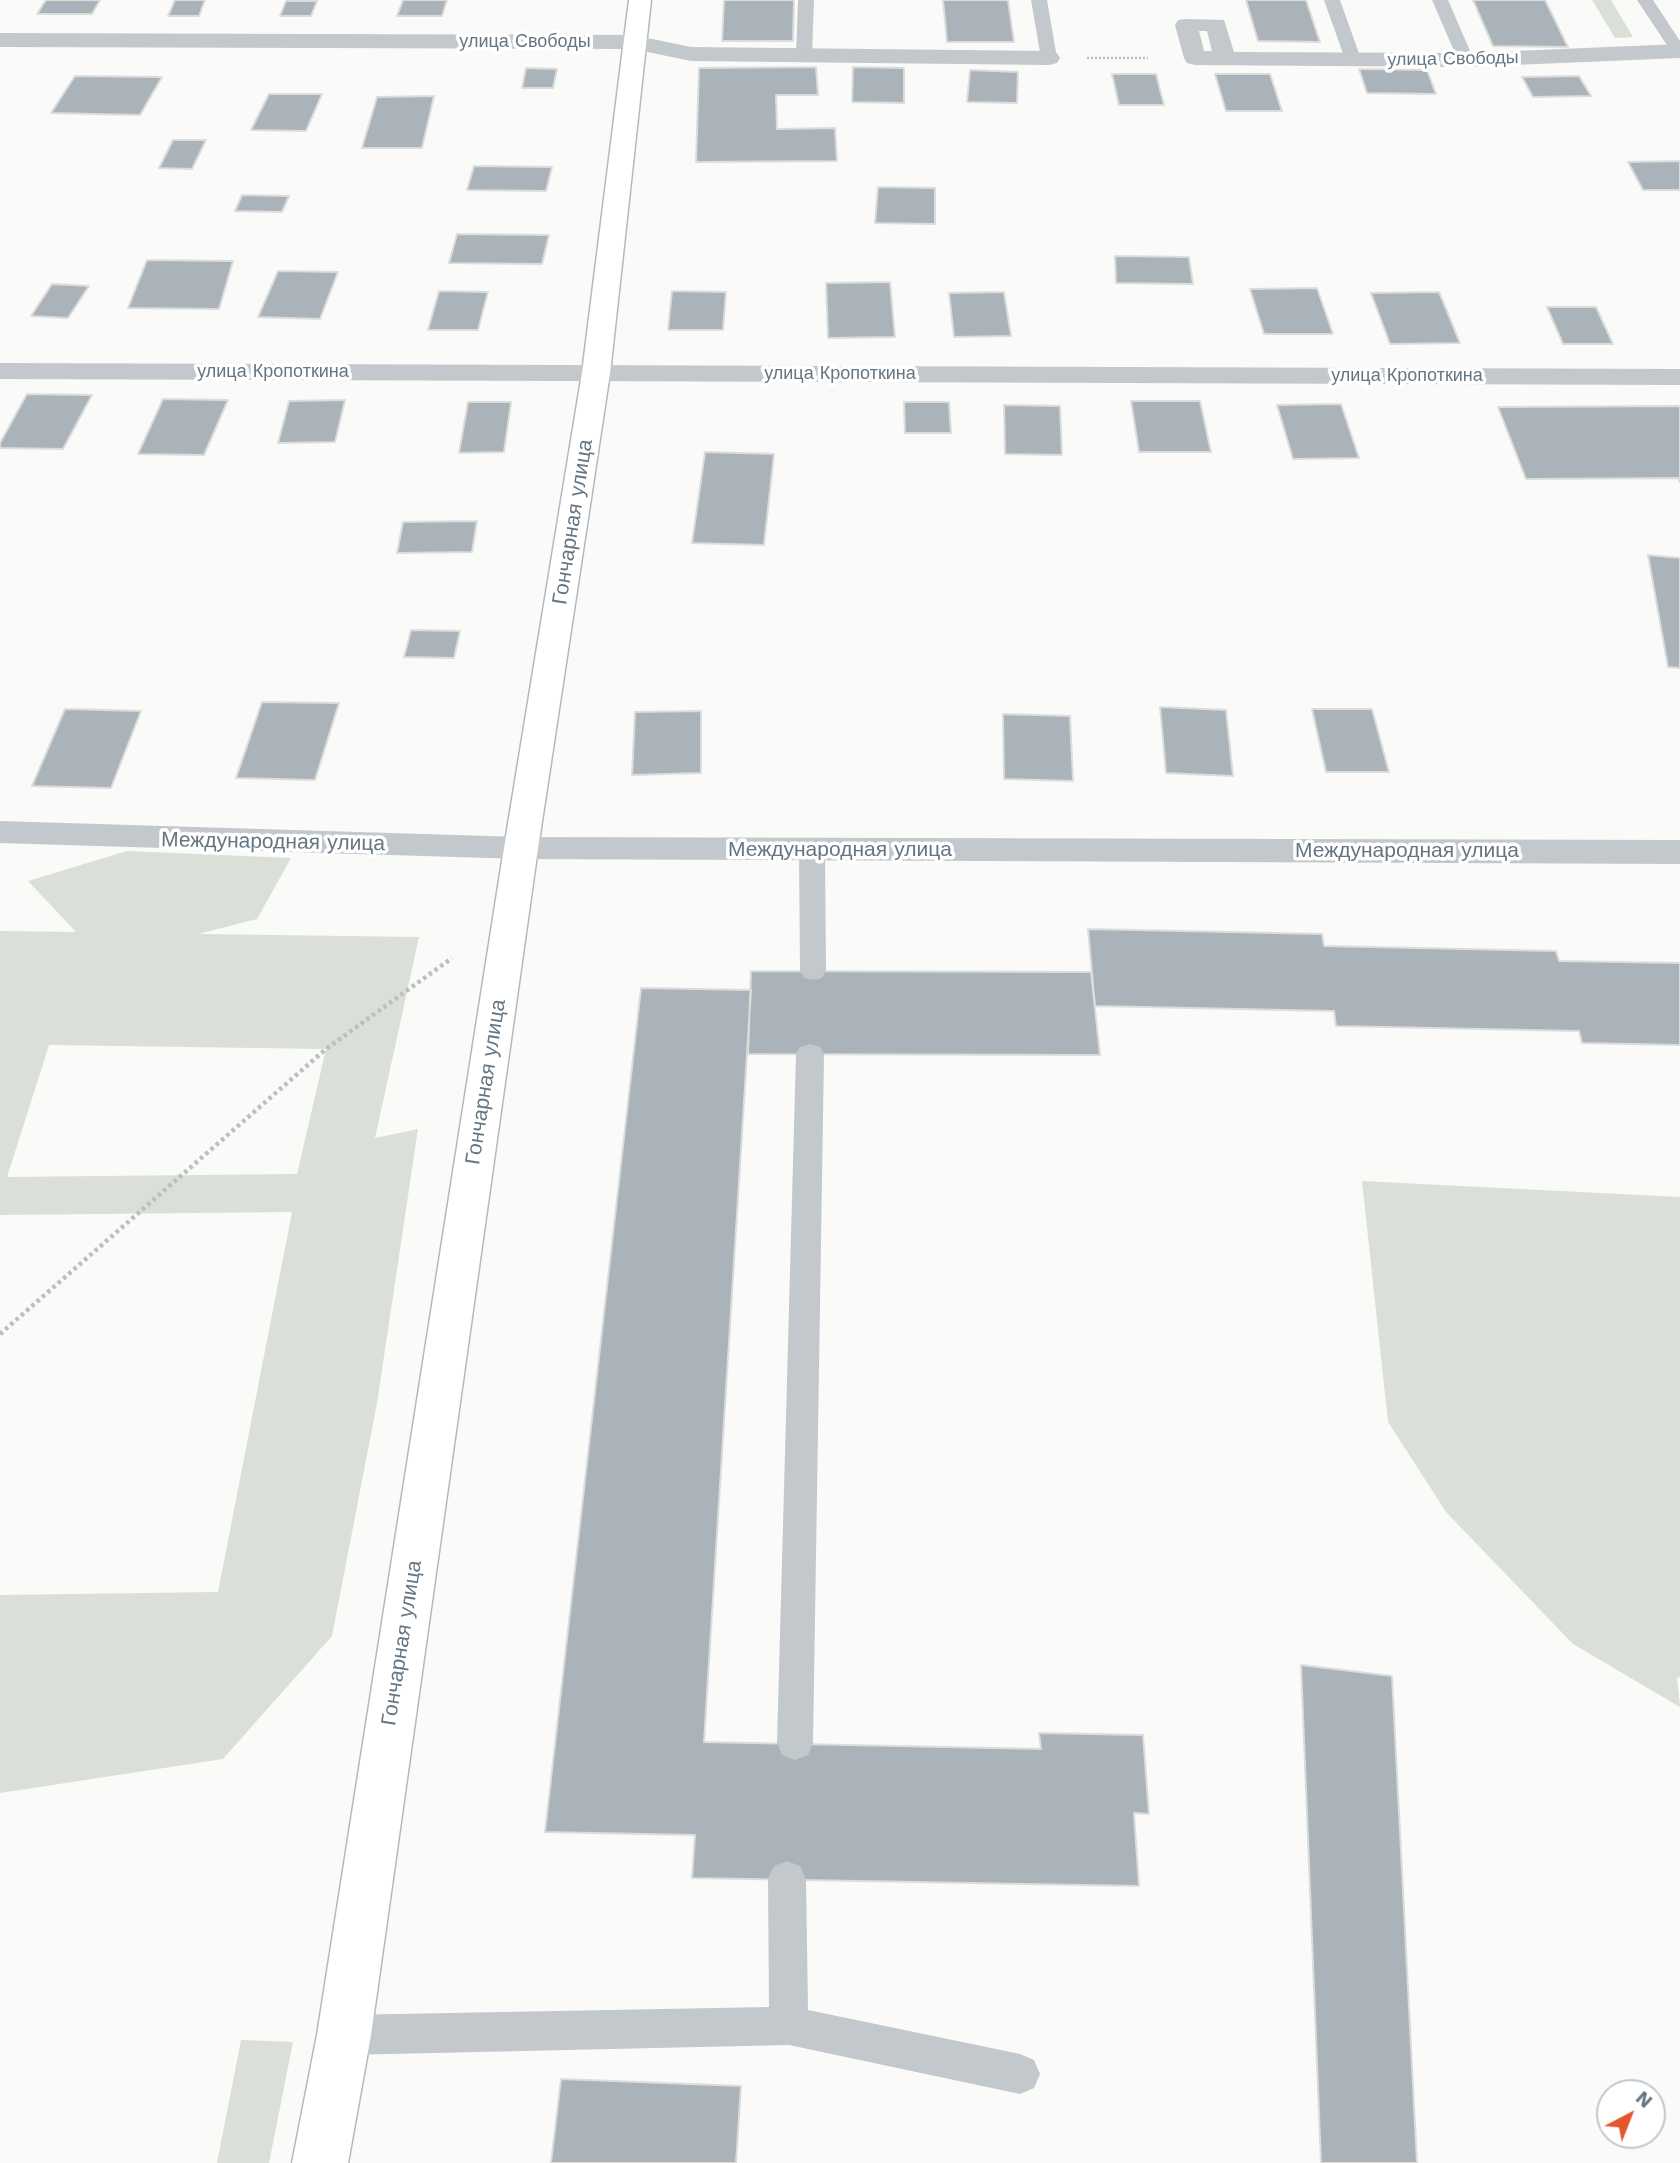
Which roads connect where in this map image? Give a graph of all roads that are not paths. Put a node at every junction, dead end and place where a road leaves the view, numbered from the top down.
1 (640, 0) edge
2 (806, 0) edge
3 (1039, 0) edge
4 (1332, 0) edge
5 (1440, 0) edge
6 (1645, 0) edge
7 (0, 40) edge
8 (634, 42) junction
9 (1680, 51) edge
10 (804, 55) junction
11 (1049, 58) joint
12 (1225, 58) junction
13 (1353, 60) junction
14 (1466, 60) junction
15 (0, 371) edge
16 (596, 373) junction
17 (1680, 377) edge
18 (0, 832) edge
19 (521, 848) junction
20 (812, 850) junction
21 (1680, 852) edge
22 (813, 971) dead end
23 (810, 1055) dead end
24 (795, 1743) dead end
25 (787, 1879) dead end
26 (789, 2026) junction
27 (344, 2035) junction
28 (1020, 2074) dead end
29 (320, 2163) edge

1 - 8 street, Гончарная улица
2 - 10 lane
3 - 11 lane
4 - 13 lane
5 - 14 lane
6 - 9 lane
7 - 8 street, улица Свободы
8 - 10 street, улица Свободы
8 - 16 street, Гончарная улица
9 - 14 street, улица Свободы
10 - 11 street, улица Свободы
12 - 12 street, улица Свободы
12 - 13 street, улица Свободы
13 - 14 street, улица Свободы
15 - 16 street, улица Кропоткина
16 - 17 street, улица Кропоткина
16 - 19 street, Гончарная улица
18 - 19 street, Международная улица
19 - 20 street, Международная улица
19 - 27 street, Гончарная улица
20 - 21 street, Международная улица
20 - 22 lane
23 - 24 lane
25 - 26 lane
26 - 27 lane
26 - 28 lane
27 - 29 street, Гончарная улица

